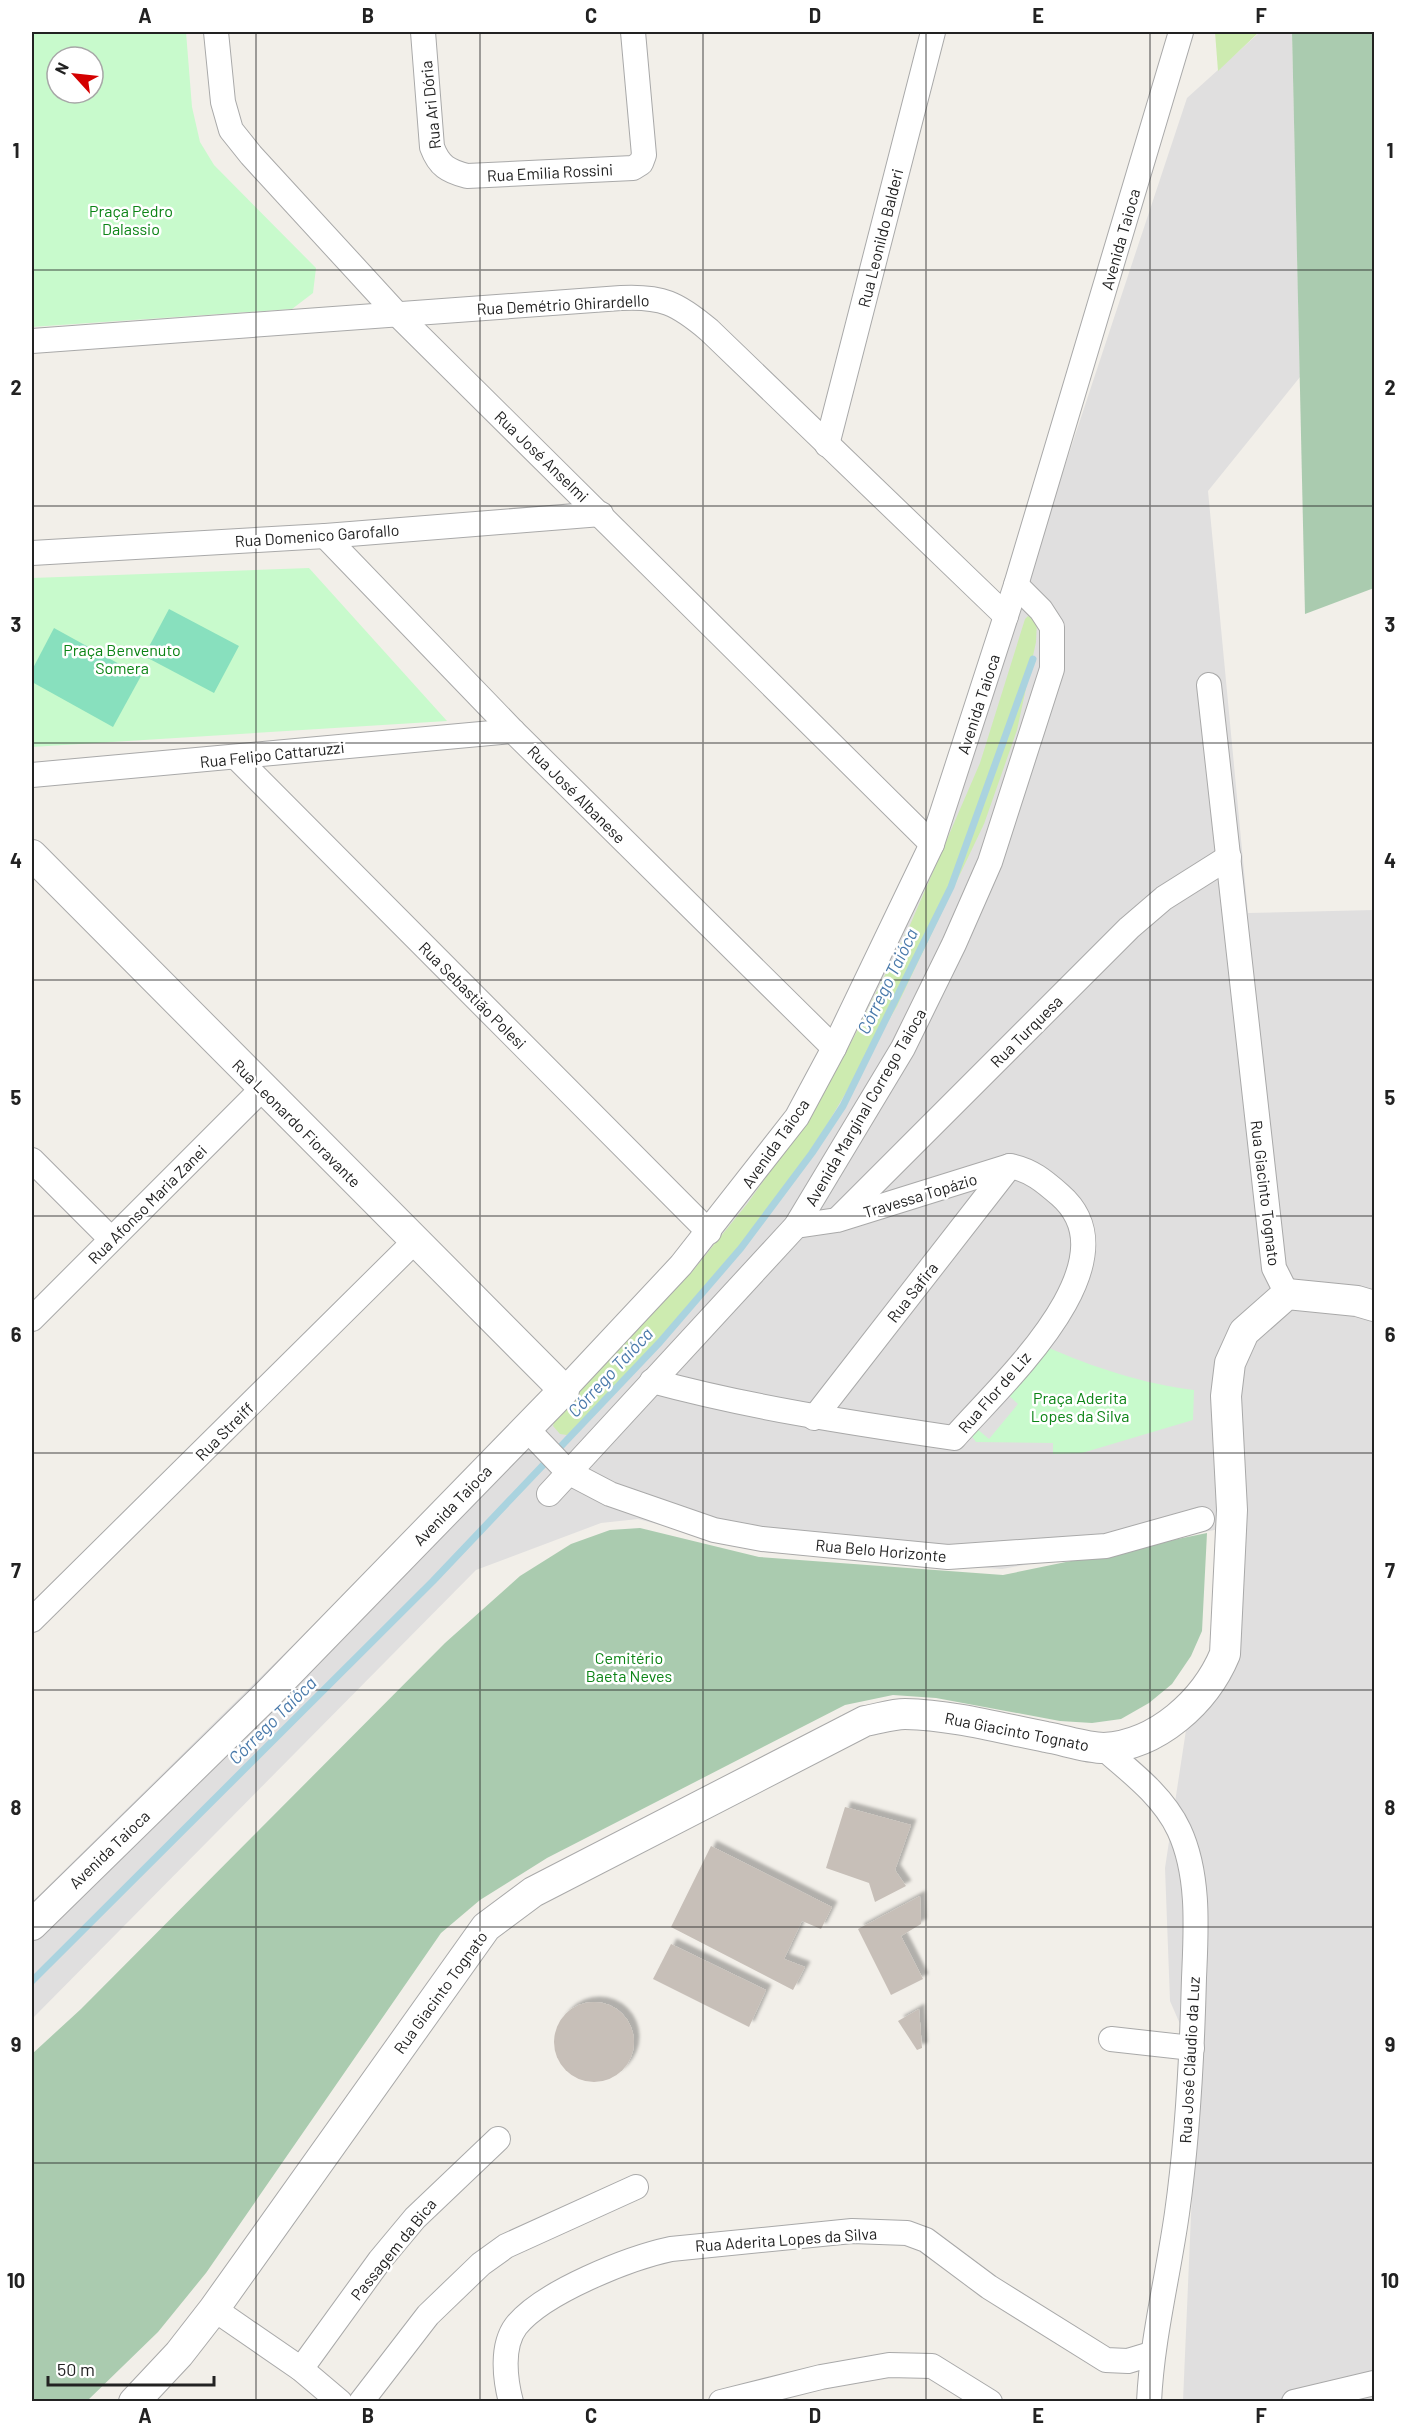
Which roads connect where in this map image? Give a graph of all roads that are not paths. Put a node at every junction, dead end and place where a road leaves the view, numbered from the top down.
1 (216, 32) edge
2 (423, 32) edge
3 (633, 32) edge
4 (933, 32) edge
5 (1181, 32) edge
6 (450, 172) joint
7 (397, 314) junction
8 (32, 341) edge
9 (827, 445) junction
10 (601, 514) junction
11 (325, 536) junction
12 (32, 553) edge
13 (1016, 585) junction
14 (1006, 616) junction
15 (1209, 685) dead end
16 (513, 731) junction
17 (238, 759) junction
18 (32, 775) edge
19 (932, 844) junction
20 (32, 855) edge
21 (1229, 856) junction
22 (834, 1048) junction
23 (263, 1088) junction
24 (32, 1160) edge
25 (1010, 1166) junction
26 (837, 1220) junction
27 (796, 1226) junction
28 (709, 1232) junction
29 (111, 1239) junction
30 (416, 1241) junction
31 (1287, 1294) junction
32 (1374, 1306) edge
33 (32, 1319) edge
34 (652, 1381) junction
35 (564, 1390) junction
36 (814, 1418) junction
37 (548, 1452) junction
38 (549, 1494) dead end
39 (1202, 1519) dead end
40 (32, 1620) edge
41 (1103, 1748) junction
42 (32, 1925) edge
43 (1111, 2039) dead end
44 (1192, 2048) junction
45 (498, 2139) dead end
46 (636, 2187) dead end
47 (214, 2309) junction
48 (1151, 2354) junction
49 (301, 2369) junction
50 (1374, 2383) edge
51 (134, 2402) edge
52 (340, 2402) edge
53 (361, 2402) edge
54 (511, 2402) edge
55 (721, 2402) edge
56 (990, 2402) edge
57 (1149, 2402) edge
58 (1294, 2402) edge

1 - 7 street, Rua José Anselmi
2 - 6 street, Rua Ari Dória
3 - 6 street, Rua Emilia Rossini
4 - 9 street, Rua Leonildo Balderi
5 - 13 street, Avenida Taioca
7 - 8 street, Rua Demétrio Ghirardello
7 - 9 street, Rua Demétrio Ghirardello
7 - 10 street, Rua José Anselmi
9 - 14 street, Rua Demétrio Ghirardello
10 - 11 street, Rua Domenico Garofallo
10 - 19 street, Rua José Anselmi
11 - 12 street, Rua Domenico Garofallo
11 - 16 street, Rua José Albanese
13 - 14 street, Avenida Taioca
13 - 27 street, Avenida Marginal Corrego Taioca
14 - 19 street, Avenida Taioca
15 - 21 street, Rua Giacinto Tognato
16 - 17 street, Rua Felipo Cattaruzzi
16 - 22 street, Rua José Albanese
17 - 18 street, Rua Felipo Cattaruzzi
17 - 28 street, Rua Sebastião Polesi
19 - 22 street, Avenida Taioca
20 - 23 street, Rua Leonardo Fioravante
21 - 26 street, Rua Turquesa
21 - 31 street, Rua Giacinto Tognato
22 - 28 street, Avenida Taioca
23 - 29 street, Rua Afonso Maria Zanei
23 - 30 street, Rua Leonardo Fioravante
24 - 29 street
25 - 26 street, Travessa Topázio
25 - 36 street, Rua Safira
25 - 36 street, Rua Flor de Liz
26 - 27 street, Travessa Topázio
27 - 34 street, Avenida Marginal Corrego Taioca
28 - 35 street, Avenida Taioca
29 - 33 street, Rua Afonso Maria Zanei
30 - 35 street, Rua Leonardo Fioravante
30 - 40 street, Rua Streiff
31 - 32 street
31 - 41 street, Rua Giacinto Tognato
34 - 36 street, Rua Flor de Liz
34 - 37 street, Avenida Marginal Corrego Taioca
35 - 37 street, Avenida Taioca
37 - 38 street, Avenida Marginal Corrego Taioca
37 - 39 street, Rua Belo Horizonte
37 - 42 street, Avenida Taioca
41 - 44 street, Rua José Cláudio da Luz
41 - 47 street, Rua Giacinto Tognato
43 - 44 street
44 - 48 street, Rua José Cláudio da Luz
45 - 49 street, Passagem da Bica
46 - 53 street
47 - 49 street
47 - 51 street, Rua Giacinto Tognato
48 - 54 street, Rua Aderita Lopes da Silva
48 - 57 street, Rua José Cláudio da Luz
49 - 52 street
50 - 58 street
55 - 56 street

